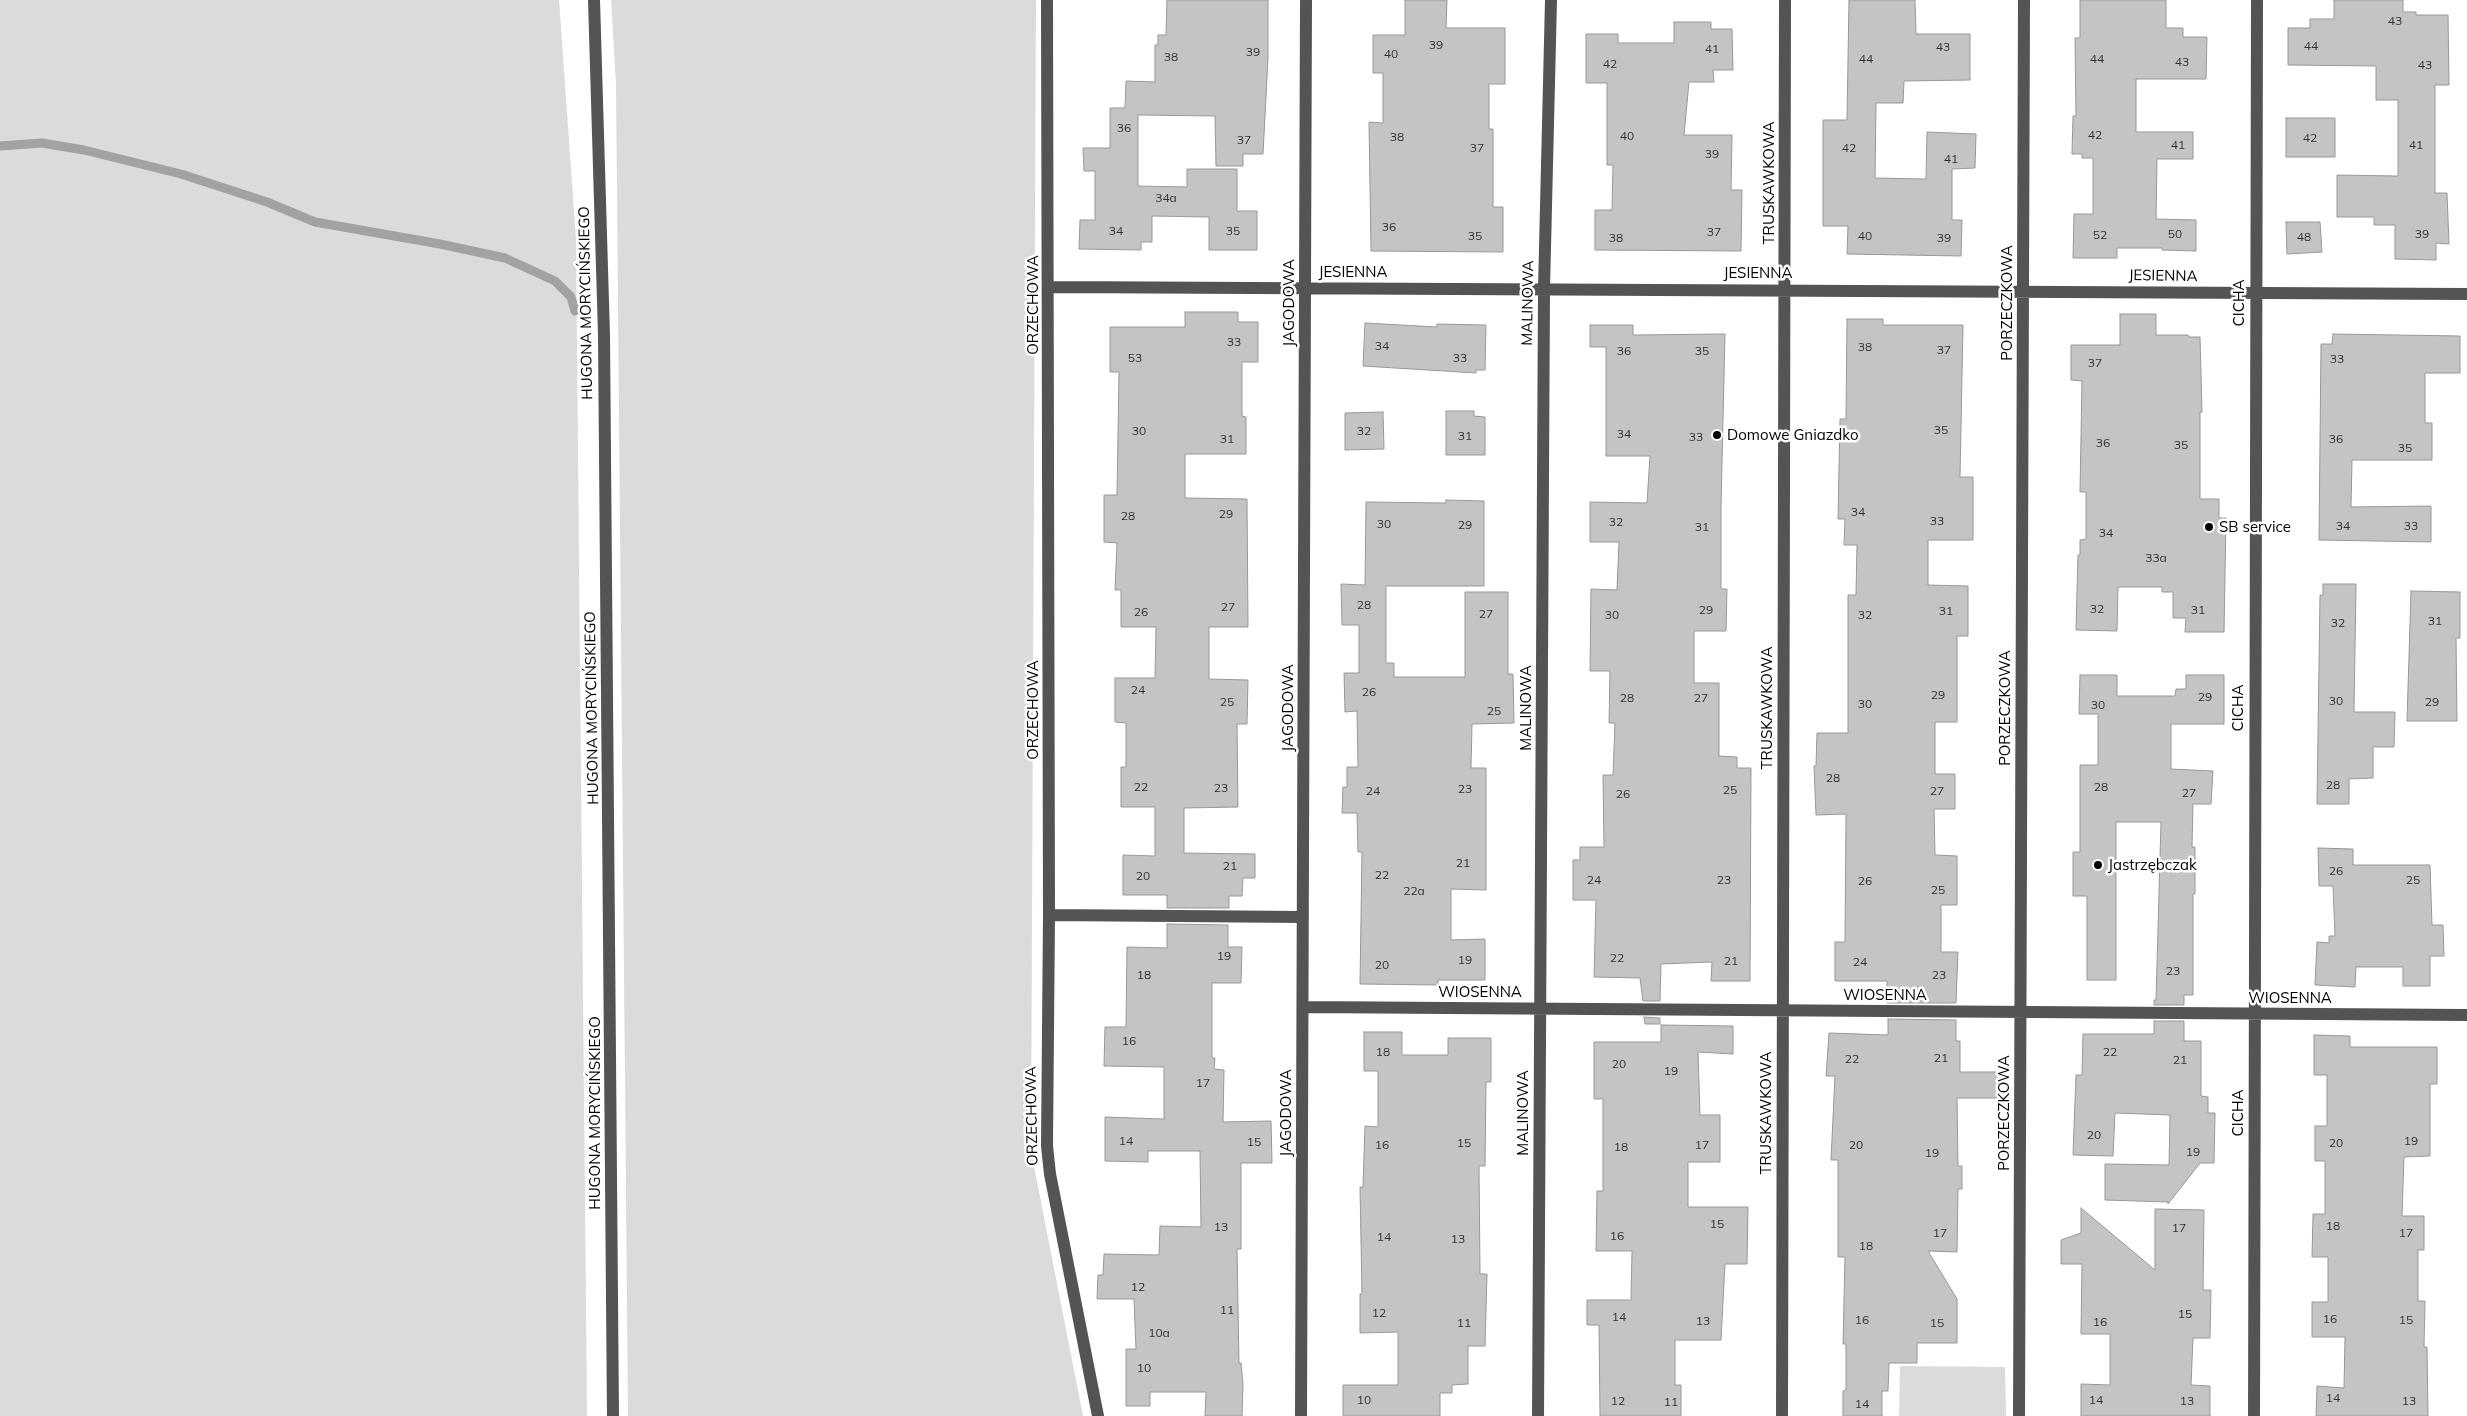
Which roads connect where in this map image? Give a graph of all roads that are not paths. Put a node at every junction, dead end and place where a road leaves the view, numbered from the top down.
1 (594, 0) edge
2 (1047, 0) edge
3 (1306, 0) edge
4 (1551, 0) edge
5 (1786, 0) edge
6 (2024, 0) edge
7 (2257, 0) edge
8 (1049, 287) junction
9 (1306, 288) junction
10 (1544, 289) junction
11 (1785, 290) junction
12 (2023, 291) junction
13 (2255, 294) junction
14 (2467, 294) edge
15 (1049, 915) junction
16 (1303, 917) junction
17 (1303, 1006) junction
18 (1540, 1008) junction
19 (1783, 1010) junction
20 (2021, 1012) junction
21 (2254, 1014) junction
22 (2467, 1015) edge
23 (613, 1416) edge
24 (1098, 1416) edge
25 (1301, 1416) edge
26 (1538, 1416) edge
27 (1782, 1416) edge
28 (2019, 1416) edge
29 (2254, 1416) edge

1 - 23 street, HUGONA MORYCIŃSKIEGO
2 - 8 street, ORZECHOWA
3 - 9 street, JAGODOWA
4 - 10 street, MALINOWA
5 - 11 street, TRUSKAWKOWA
6 - 12 street, PORZECZKOWA
7 - 13 street, CICHA
8 - 9 street, JESIENNA
8 - 15 street, ORZECHOWA
9 - 10 street, JESIENNA
9 - 16 street, JAGODOWA
10 - 11 street, JESIENNA
10 - 18 street, MALINOWA
11 - 12 street, JESIENNA
11 - 19 street, TRUSKAWKOWA
12 - 13 street, JESIENNA
12 - 20 street, PORZECZKOWA
13 - 14 street, JESIENNA
13 - 21 street, CICHA
15 - 16 street
15 - 24 street, ORZECHOWA
16 - 17 street, JAGODOWA
17 - 18 street, WIOSENNA
17 - 25 street, JAGODOWA
18 - 19 street, WIOSENNA
18 - 26 street, MALINOWA
19 - 20 street, WIOSENNA
19 - 27 street, TRUSKAWKOWA
20 - 21 street, WIOSENNA
20 - 28 street, PORZECZKOWA
21 - 22 street, WIOSENNA
21 - 29 street, CICHA

